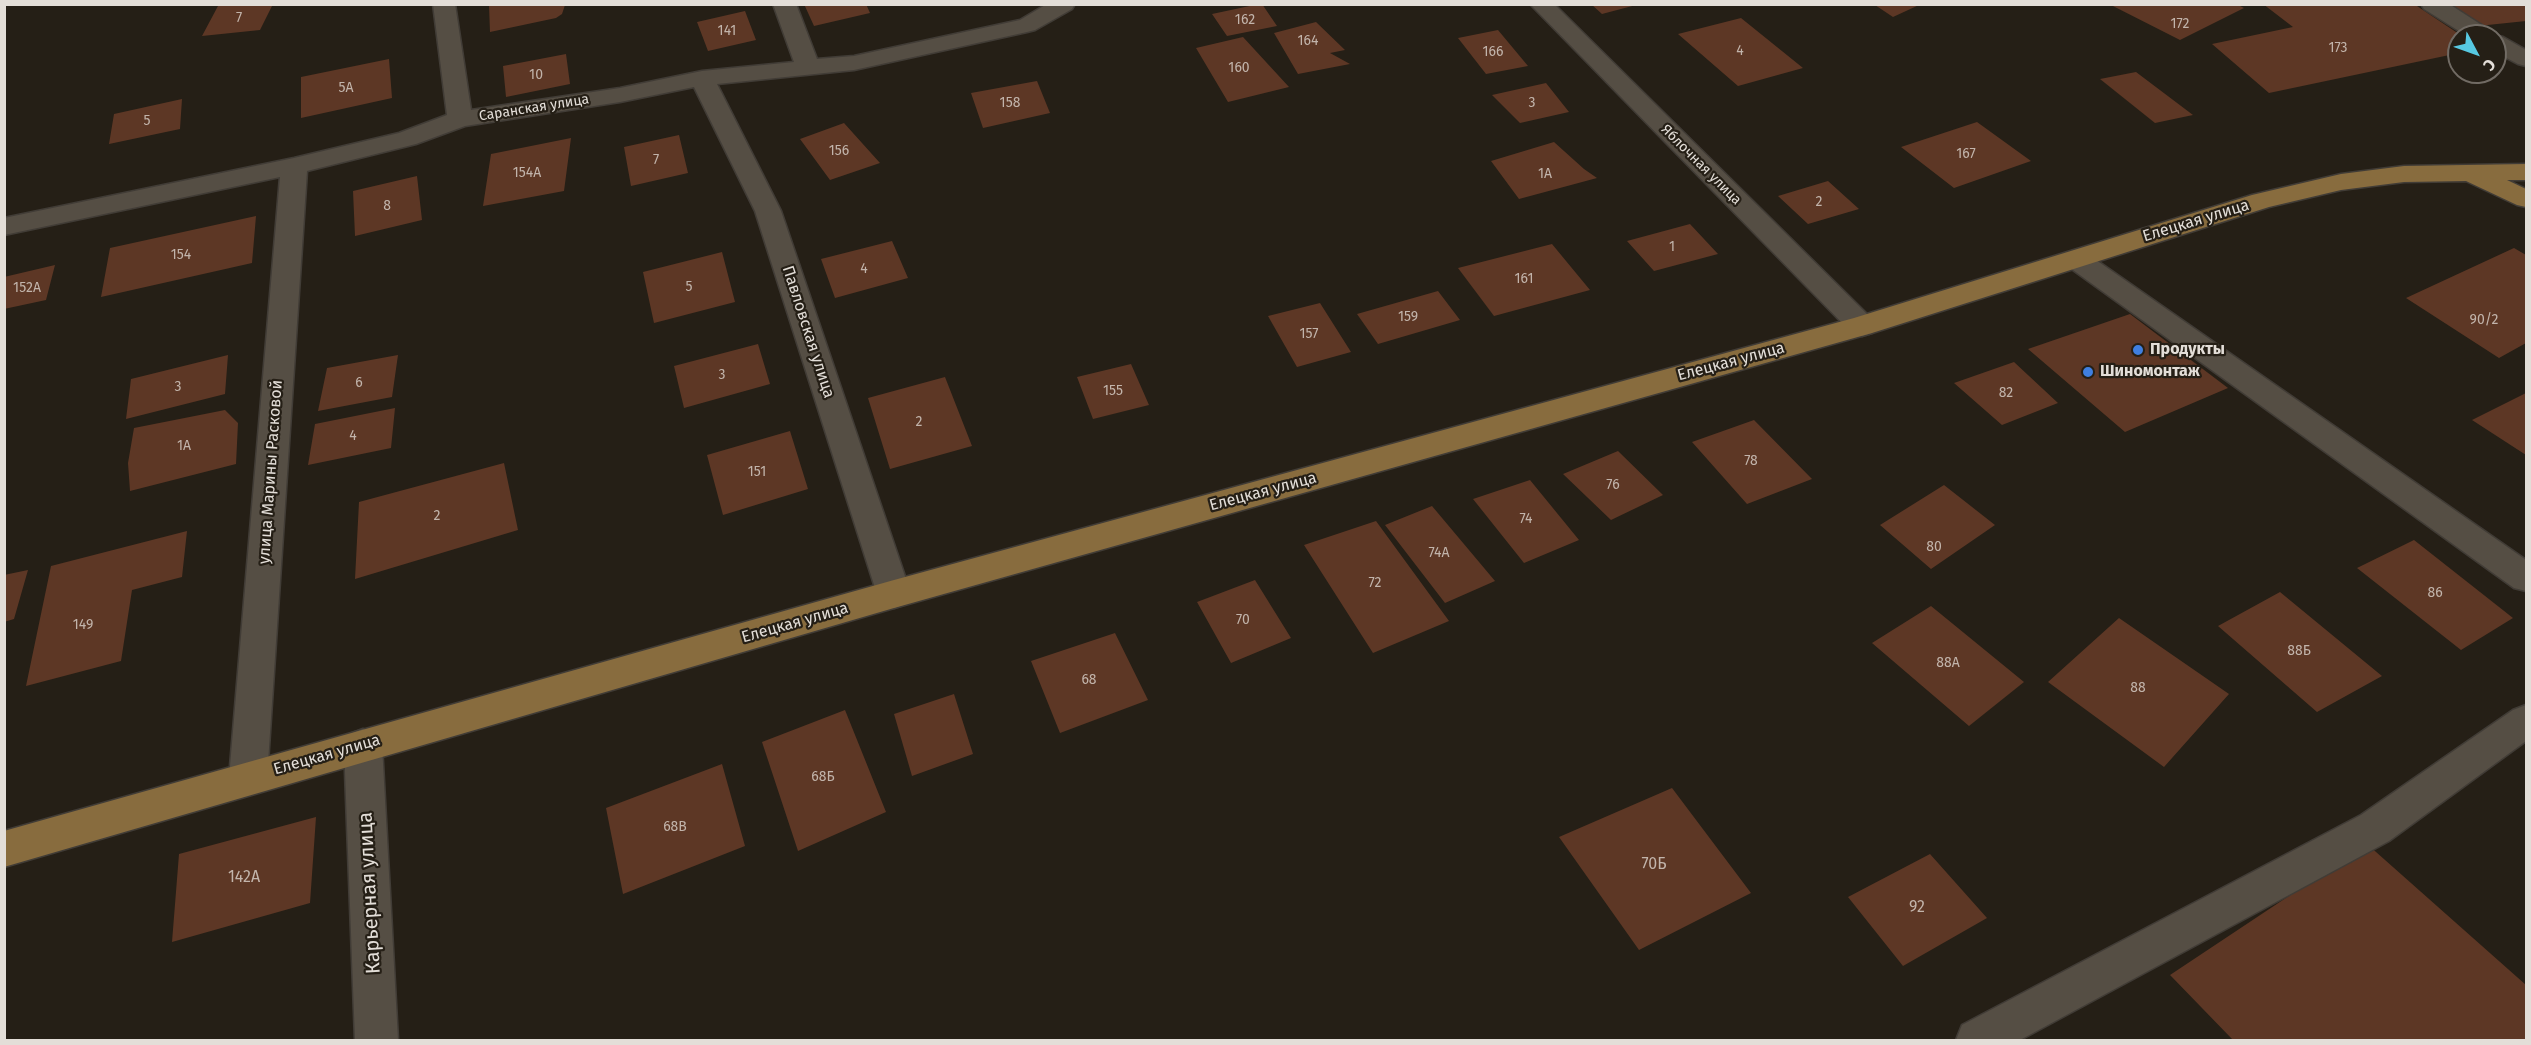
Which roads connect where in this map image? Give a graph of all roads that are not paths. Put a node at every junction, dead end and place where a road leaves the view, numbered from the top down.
1 (444, 4) edge
2 (784, 4) edge
3 (1064, 4) edge
4 (1541, 4) edge
5 (2432, 4) edge
6 (2464, 24) edge
7 (2507, 49) edge
8 (2526, 59) edge
9 (809, 69) junction
10 (702, 78) junction
11 (460, 119) junction
12 (294, 166) junction
13 (2526, 172) edge
14 (2470, 173) junction
15 (2526, 199) edge
16 (4, 227) edge
17 (2076, 259) junction
18 (1862, 326) junction
19 (2526, 578) edge
20 (894, 594) junction
21 (2526, 721) edge
22 (363, 745) junction
23 (248, 778) junction
24 (4, 849) edge
25 (377, 1041) edge
26 (1977, 1041) edge

1 - 11 street
2 - 9 street
3 - 9 street, Саранская улица
4 - 18 street, Яблочная улица
5 - 6 street
7 - 8 street
9 - 10 street, Саранская улица
10 - 11 street, Саранская улица
10 - 20 street, Павловская улица
11 - 12 street, Саранская улица
12 - 16 street, Саранская улица
12 - 23 street, улица Марины Расковой
13 - 14 main road, Елецкая улица
14 - 15 main road
14 - 17 main road, Елецкая улица
17 - 18 main road, Елецкая улица
17 - 19 street
18 - 20 main road, Елецкая улица
20 - 22 main road, Елецкая улица
21 - 26 street
22 - 23 main road, Елецкая улица
22 - 25 street, Карьерная улица
23 - 24 main road, Елецкая улица

